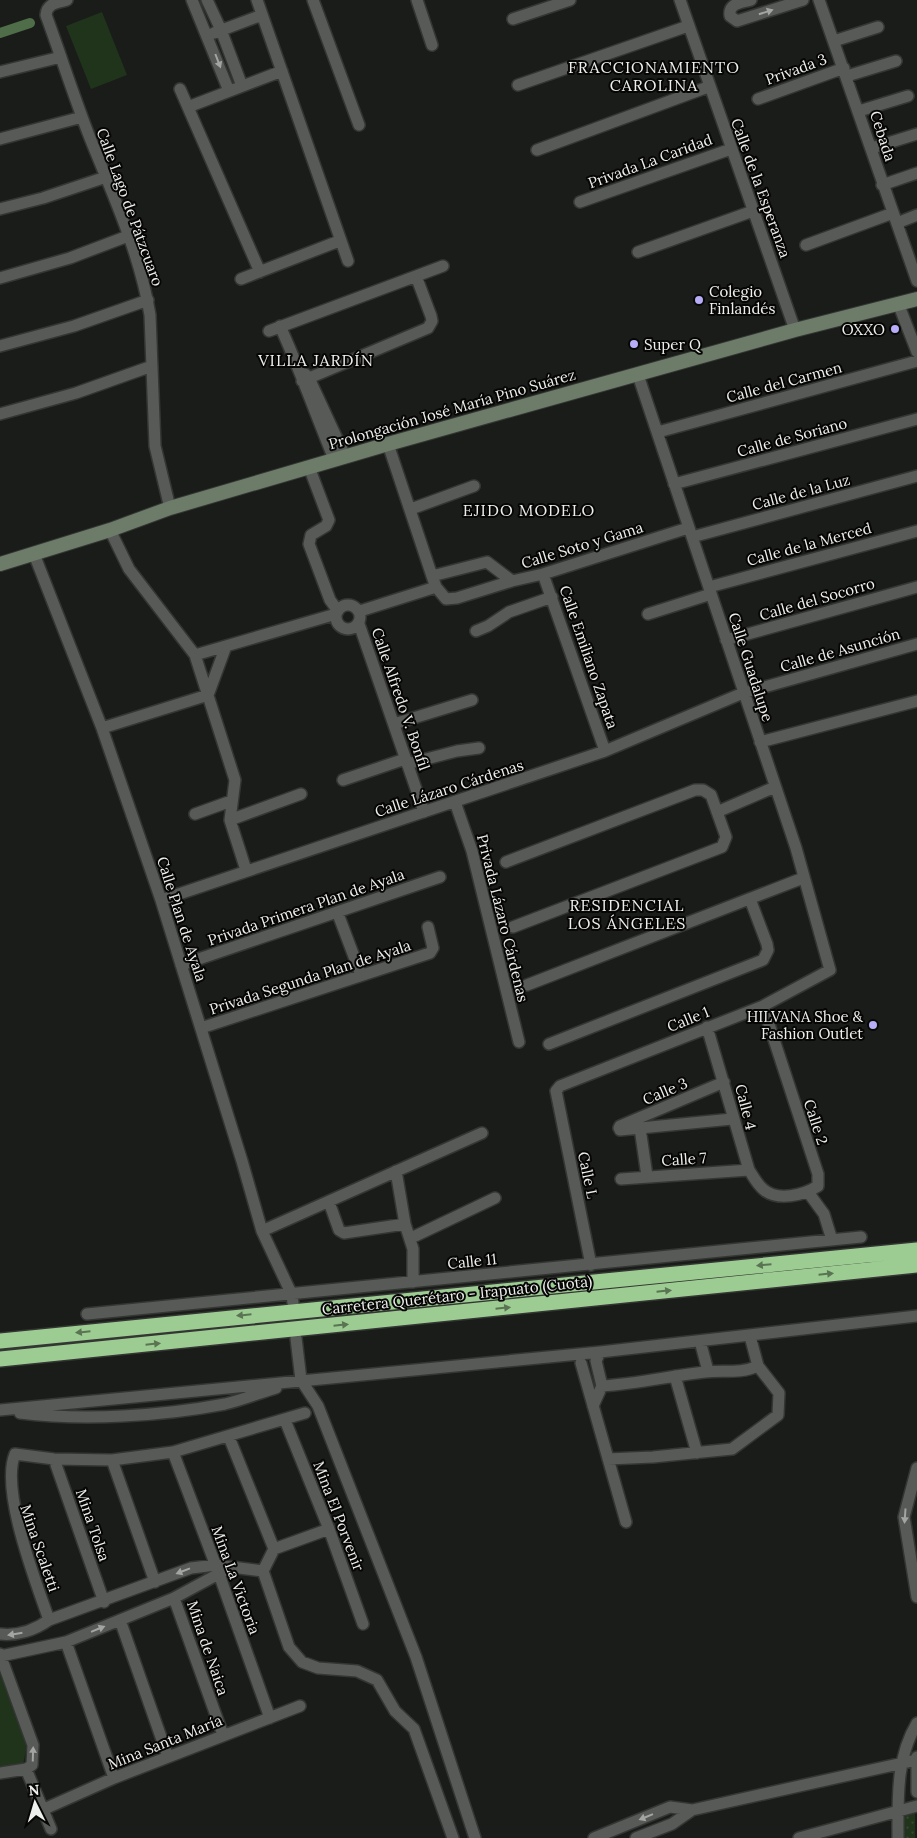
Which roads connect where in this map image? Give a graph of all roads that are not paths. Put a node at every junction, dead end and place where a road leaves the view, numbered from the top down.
1 (67, 0) edge
2 (192, 0) edge
3 (207, 0) edge
4 (256, 0) edge
5 (313, 0) edge
6 (418, 0) edge
7 (570, 0) edge
8 (680, 0) edge
9 (751, 0) edge
10 (803, 0) edge
11 (819, 0) edge
12 (262, 15) junction
13 (513, 19) dead end
14 (688, 26) junction
15 (878, 27) dead end
16 (222, 30) junction
17 (208, 36) junction
18 (834, 42) junction
19 (432, 45) dead end
20 (61, 57) junction
21 (896, 61) dead end
22 (282, 71) junction
23 (0, 72) edge
24 (845, 72) junction
25 (518, 85) dead end
26 (242, 86) junction
27 (708, 87) junction
28 (180, 89) dead end
29 (229, 91) junction
30 (908, 96) dead end
31 (758, 99) dead end
32 (188, 107) junction
33 (859, 111) junction
34 (82, 117) junction
35 (359, 125) dead end
36 (917, 134) edge
37 (0, 139) edge
38 (872, 148) junction
39 (731, 149) junction
40 (537, 150) dead end
41 (917, 173) edge
42 (106, 177) junction
43 (882, 185) junction
44 (580, 202) dead end
45 (0, 209) edge
46 (753, 211) junction
47 (917, 215) edge
48 (895, 218) junction
49 (128, 236) junction
50 (339, 241) junction
51 (806, 244) dead end
52 (638, 252) dead end
53 (913, 254) edge
54 (348, 261) dead end
55 (442, 266) dead end
56 (260, 272) junction
57 (416, 276) junction
58 (0, 278) edge
59 (241, 279) dead end
60 (917, 281) edge
61 (917, 298) edge
62 (148, 300) junction
63 (898, 304) junction
64 (280, 326) junction
65 (795, 330) junction
66 (269, 331) dead end
67 (0, 346) edge
68 (917, 352) edge
69 (917, 361) edge
70 (152, 366) junction
71 (638, 375) junction
72 (306, 380) junction
73 (0, 414) edge
74 (917, 419) edge
75 (658, 432) junction
76 (388, 444) junction
77 (340, 458) junction
78 (309, 467) junction
79 (917, 476) edge
80 (674, 484) junction
81 (474, 486) dead end
82 (170, 508) junction
83 (411, 509) junction
84 (110, 530) junction
85 (917, 531) edge
86 (690, 533) junction
87 (34, 554) junction
88 (0, 564) edge
89 (543, 574) junction
90 (434, 581) junction
91 (512, 581) junction
92 (917, 587) edge
93 (710, 590) junction
94 (552, 597) junction
95 (360, 611) junction
96 (337, 612) junction
97 (648, 614) dead end
98 (359, 624) junction
99 (476, 631) dead end
100 (726, 640) junction
101 (917, 644) edge
102 (226, 646) junction
103 (195, 655) junction
104 (743, 693) junction
105 (208, 695) junction
106 (472, 700) dead end
107 (917, 701) edge
108 (394, 724) junction
109 (102, 728) junction
110 (760, 742) junction
111 (479, 748) dead end
112 (605, 751) junction
113 (406, 762) junction
114 (343, 780) dead end
115 (775, 787) junction
116 (302, 794) dead end
117 (231, 801) junction
118 (455, 802) junction
119 (424, 812) junction
120 (717, 812) junction
121 (195, 814) dead end
122 (230, 820) junction
123 (506, 862) dead end
124 (246, 870) junction
125 (440, 878) dead end
126 (803, 878) junction
127 (750, 899) junction
128 (161, 900) junction
129 (338, 914) junction
130 (428, 927) dead end
131 (513, 927) dead end
132 (182, 965) junction
133 (830, 970) joint
134 (361, 976) junction
135 (527, 985) dead end
136 (763, 1006) junction
137 (707, 1027) junction
138 (201, 1028) junction
139 (519, 1042) dead end
140 (549, 1044) dead end
141 (724, 1082) junction
142 (556, 1091) joint
143 (732, 1119) junction
144 (640, 1128) junction
145 (482, 1133) dead end
146 (749, 1170) junction
147 (396, 1172) junction
148 (647, 1176) junction
149 (621, 1179) dead end
150 (808, 1192) junction
151 (494, 1198) dead end
152 (329, 1202) junction
153 (403, 1223) junction
154 (262, 1231) junction
155 (861, 1237) dead end
156 (411, 1238) junction
157 (832, 1240) junction
158 (917, 1243) edge
159 (917, 1250) edge
160 (839, 1258) junction
161 (591, 1265) junction
162 (917, 1265) edge
163 (414, 1282) junction
164 (293, 1299) junction
165 (87, 1314) dead end
166 (917, 1316) edge
167 (750, 1336) junction
168 (296, 1338) dead end
169 (0, 1340) edge
170 (700, 1341) junction
171 (598, 1356) junction
172 (578, 1358) junction
173 (0, 1360) edge
174 (758, 1366) junction
175 (708, 1372) junction
176 (675, 1376) junction
177 (301, 1380) junction
178 (602, 1386) junction
179 (593, 1406) junction
180 (0, 1410) edge
181 (305, 1413) dead end
182 (285, 1420) junction
183 (229, 1437) junction
184 (173, 1452) junction
185 (697, 1453) junction
186 (54, 1459) junction
187 (608, 1459) junction
188 (112, 1460) junction
189 (917, 1468) edge
190 (626, 1522) dead end
191 (329, 1529) junction
192 (274, 1548) junction
193 (218, 1570) junction
194 (264, 1571) junction
195 (155, 1582) junction
196 (917, 1597) edge
197 (174, 1598) junction
198 (104, 1602) junction
199 (120, 1620) junction
200 (44, 1624) junction
201 (363, 1624) dead end
202 (0, 1634) edge
203 (66, 1642) junction
204 (42, 1646) junction
205 (0, 1655) edge
206 (300, 1706) dead end
207 (270, 1718) junction
208 (917, 1723) edge
209 (223, 1735) junction
210 (168, 1757) junction
211 (916, 1759) edge
212 (901, 1763) junction
213 (26, 1769) junction
214 (0, 1773) edge
215 (114, 1778) junction
216 (917, 1792) edge
217 (917, 1806) edge
218 (42, 1810) junction
219 (692, 1810) junction
220 (898, 1812) junction
221 (843, 1826) junction
222 (51, 1829) dead end
223 (453, 1838) edge
224 (475, 1838) edge
225 (594, 1838) edge
226 (636, 1838) edge
227 (799, 1838) edge
228 (843, 1838) edge
229 (898, 1838) edge

1 - 20 street, Calle Lago de Pátzcuaro
2 - 17 street
3 - 16 street
4 - 12 street
5 - 35 street
6 - 19 street
7 - 13 street
8 - 14 street, Calle de la Esperanza
9 -> 10 street
11 - 18 street, Cebada
12 - 16 street
12 - 22 street
14 - 25 street
14 - 27 street, Calle de la Esperanza
15 - 18 street
16 - 17 street
16 - 26 street
17 -> 29 street
18 - 24 street, Cebada
20 - 23 street
20 - 34 street, Calle Lago de Pátzcuaro
21 - 24 street, Privada 3
22 - 26 street
22 - 50 street
24 - 31 street, Privada 3
24 - 33 street, Cebada
26 - 29 street
27 - 39 street, Calle de la Esperanza
27 - 40 street
28 - 32 street
29 - 32 street
30 - 33 street
32 - 56 street
33 - 38 street, Cebada
34 - 37 street
34 - 42 street, Calle Lago de Pátzcuaro
36 - 38 street
38 - 43 street, Cebada
39 - 44 street, Privada La Caridad
39 - 46 street, Calle de la Esperanza
41 - 43 street
42 - 45 street
42 - 49 street, Calle Lago de Pátzcuaro
43 - 48 street, Cebada
46 - 52 street
46 - 65 street, Calle de la Esperanza
47 - 48 street
48 - 51 street
48 - 53 street, Cebada
49 - 58 street
49 - 62 street, Calle Lago de Pátzcuaro
50 - 54 street
50 - 56 street
53 - 60 street, Cebada
55 - 57 street
56 - 59 street
57 - 64 street
57 - 72 street
61 - 63 main road, Prolongación José María Pino Suárez
62 - 67 street
62 - 70 street, Calle Lago de Pátzcuaro
63 - 65 main road, Prolongación José María Pino Suárez
63 - 68 street
64 - 66 street
64 - 72 street
65 - 71 main road, Prolongación José María Pino Suárez
69 - 75 street, Calle del Carmen
70 - 73 street
70 - 82 street, Calle Lago de Pátzcuaro
71 - 75 street, Calle Guadalupe
71 - 76 main road, Prolongación José María Pino Suárez
72 - 77 street
74 - 80 street, Calle de Soriano
75 - 80 street, Calle Guadalupe
76 - 77 main road, Prolongación José María Pino Suárez
76 - 83 street
77 - 78 main road, Prolongación José María Pino Suárez
78 - 82 main road, Prolongación José María Pino Suárez
78 - 96 street
79 - 86 street, Calle de la Luz
80 - 86 street, Calle Guadalupe
81 - 83 street
82 - 84 main road, Prolongación José María Pino Suárez
83 - 90 street
84 - 87 main road, Prolongación José María Pino Suárez
84 - 103 street
85 - 93 street, Calle de la Merced
86 - 89 street, Calle Soto y Gama
86 - 93 street, Calle Guadalupe
87 - 88 main road, Prolongación José María Pino Suárez
87 - 109 street, Calle Plan de Ayala
89 - 91 street, Calle Soto y Gama
89 - 94 street, Calle Emiliano Zapata
90 - 91 street, Calle Soto y Gama
90 - 91 street
90 - 95 street, Calle Soto y Gama
92 - 100 street, Calle del Socorro
93 - 97 street, Calle de la Merced
93 - 100 street, Calle Guadalupe
94 - 99 street
94 - 112 street, Calle Emiliano Zapata
95 - 96 street
95 - 98 street
96 - 98 street
96 - 102 street
98 - 108 street, Calle Alfredo V. Bonfil
100 - 104 street, Calle Guadalupe
101 - 104 street, Calle de Asunción
102 - 103 street
102 - 105 street
103 - 105 street
104 - 110 street, Calle Guadalupe
104 - 112 street, Calle Lázaro Cárdenas
105 - 109 street
105 - 117 street
106 - 108 street
107 - 110 street
108 - 113 street, Calle Alfredo V. Bonfil
109 - 128 street, Calle Plan de Ayala
110 - 115 street, Calle Guadalupe
111 - 113 street
112 - 118 street, Calle Lázaro Cárdenas
113 - 114 street
113 - 119 street, Calle Alfredo V. Bonfil
115 - 120 street
115 - 126 street, Calle Guadalupe
116 - 122 street
117 - 121 street
117 - 122 street
118 - 119 street, Calle Lázaro Cárdenas
118 - 139 street, Privada Lázaro Cárdenas
119 - 124 street, Calle Lázaro Cárdenas
120 - 123 street
120 - 131 street
122 - 124 street
124 - 128 street, Calle Lázaro Cárdenas
125 - 129 street, Privada Primera Plan de Ayala
126 - 127 street
126 - 133 street, Calle Guadalupe
127 - 135 street
127 - 140 street
128 - 132 street, Calle Plan de Ayala
129 - 132 street, Privada Primera Plan de Ayala
129 - 134 street
130 - 134 street, Privada Segunda Plan de Ayala
132 - 138 street, Calle Plan de Ayala
133 - 136 street, Calle 1
134 - 138 street, Privada Segunda Plan de Ayala
136 - 137 street, Calle 1
136 - 150 street, Calle 2
137 - 141 street, Calle 4
137 - 142 street, Calle 1
138 - 154 street, Calle Plan de Ayala
141 - 143 street, Calle 4
141 - 144 street, Calle 3
142 - 161 street, Calle L
143 - 144 street
143 - 146 street, Calle 4
144 - 148 street
145 - 147 street
146 - 148 street, Calle 7
146 - 150 street, Calle 4
147 - 152 street
147 - 153 street
148 - 149 street, Calle 7
150 - 157 street
151 - 156 street
152 - 153 street
152 - 154 street
153 - 156 street
154 - 164 street, Calle Plan de Ayala
155 - 157 street, Calle 11
156 - 163 street
157 - 161 street, Calle 11
158 - 160 highway
159 - 160 highway, Carretera Querétaro - Irapuato (Cuota)
160 -> 169 highway, Carretera Querétaro - Irapuato (Cuota)
161 - 163 street, Calle 11
173 -> 162 highway, Carretera Querétaro - Irapuato (Cuota)
163 - 164 street, Calle 11
164 - 165 street, Calle 11
166 - 167 street
167 - 170 street
167 - 174 street
168 - 177 street
170 - 171 street
170 - 175 street
171 - 172 street
171 - 178 street
172 - 177 street
172 - 179 street
174 - 175 street
174 - 185 street
175 - 176 street
176 - 178 street
176 - 185 street
177 - 180 street
177 - 180 street
177 - 224 street
178 - 179 street
179 - 187 street
181 - 182 street
182 - 183 street
182 - 191 street, Mina El Porvenir
183 - 184 street
183 - 192 street
184 - 188 street
184 - 193 street, Mina La Victoria
185 - 187 street
186 - 188 street
186 - 198 street, Mina Tolsa
186 - 200 street, Mina Scaletti
187 - 190 street
188 - 195 street
189 -> 196 street
191 - 192 street
191 - 201 street, Mina El Porvenir
192 - 194 street
193 - 194 street
193 -> 195 street
193 - 197 street
193 - 207 street, Mina La Victoria
194 - 223 street
195 - 198 street
197 - 199 street
197 - 209 street, Mina de Naica
198 - 200 street
203 -> 199 street
199 - 210 street
200 -> 202 street
200 - 204 street, Mina Scaletti
203 - 204 street
203 - 215 street
204 - 205 street
213 -> 205 street
206 - 207 street, Mina Santa María
207 - 209 street, Mina Santa María
208 - 212 street
209 - 210 street, Mina Santa María
210 - 215 street, Mina Santa María
211 - 212 street
211 - 216 street
212 - 219 street
212 - 220 street
213 - 214 street
213 - 218 street
215 - 218 street, Mina Santa María
217 - 220 street
218 - 222 street
219 -> 225 street
219 - 226 street
220 - 221 street
220 - 229 street
221 - 227 street
221 - 228 street

